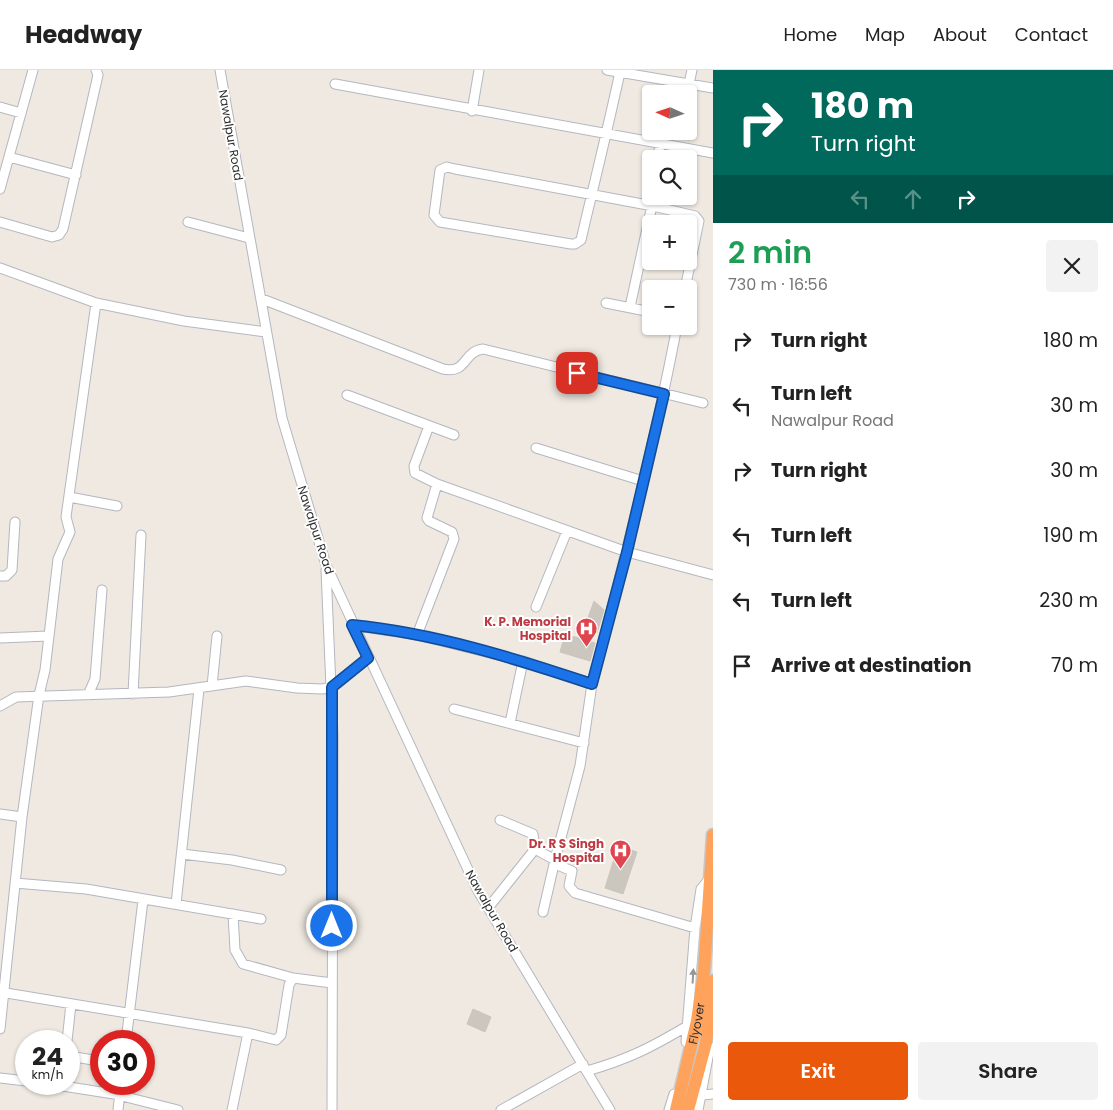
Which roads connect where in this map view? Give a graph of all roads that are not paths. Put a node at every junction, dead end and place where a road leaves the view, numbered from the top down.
1 (34, 70) edge
2 (96, 70) edge
3 (220, 70) edge
4 (479, 70) edge
5 (607, 70) edge
6 (692, 70) edge
7 (620, 72) junction
8 (334, 84) dead end
9 (689, 84) junction
10 (713, 88) edge
11 (0, 107) edge
12 (472, 111) junction
13 (22, 113) junction
14 (607, 133) junction
15 (660, 143) junction
16 (659, 150) edge
17 (713, 153) edge
18 (9, 157) junction
19 (76, 174) junction
20 (0, 189) edge
21 (591, 195) junction
22 (642, 200) edge
23 (652, 205) edge
24 (664, 205) edge
25 (0, 222) edge
26 (188, 222) dead end
27 (249, 238) junction
28 (0, 268) edge
29 (688, 280) edge
30 (262, 299) junction
31 (96, 303) junction
32 (606, 303) dead end
33 (630, 307) junction
34 (642, 310) edge
35 (266, 332) junction
36 (676, 335) edge
37 (664, 394) junction
38 (347, 395) dead end
39 (703, 403) dead end
40 (429, 426) junction
41 (454, 435) dead end
42 (536, 448) dead end
43 (643, 481) junction
44 (437, 484) junction
45 (68, 497) junction
46 (117, 506) dead end
47 (15, 522) dead end
48 (568, 531) junction
49 (141, 535) dead end
50 (627, 552) junction
51 (326, 565) junction
52 (713, 575) edge
53 (0, 576) edge
54 (102, 590) dead end
55 (536, 607) dead end
56 (352, 625) junction
57 (417, 635) junction
58 (48, 636) junction
59 (217, 636) dead end
60 (0, 638) edge
61 (368, 658) junction
62 (523, 661) junction
63 (592, 684) junction
64 (212, 686) junction
65 (332, 687) junction
66 (199, 689) junction
67 (134, 694) junction
68 (39, 695) junction
69 (88, 695) junction
70 (0, 706) edge
71 (454, 709) dead end
72 (510, 724) junction
73 (584, 743) junction
74 (0, 814) edge
75 (22, 817) junction
76 (500, 820) dead end
77 (713, 835) edge
78 (535, 849) junction
79 (182, 854) junction
80 (555, 860) junction
81 (281, 870) dead end
82 (711, 877) junction
83 (16, 883) junction
84 (143, 900) junction
85 (176, 904) junction
86 (488, 908) junction
87 (543, 912) dead end
88 (233, 914) junction
89 (261, 920) dead end
90 (0, 922) edge
91 (11, 924) junction
92 (695, 928) junction
93 (293, 978) junction
94 (713, 981) edge
95 (332, 983) junction
96 (2, 993) edge
97 (71, 1004) junction
98 (130, 1013) junction
99 (689, 1024) junction
100 (0, 1029) edge
101 (68, 1030) edge
102 (128, 1030) edge
103 (713, 1030) edge
104 (248, 1033) junction
105 (585, 1067) junction
106 (0, 1078) edge
107 (15, 1080) edge
108 (80, 1088) edge
109 (713, 1094) edge
110 (703, 1095) junction
111 (120, 1096) junction
112 (118, 1110) edge
113 (178, 1110) edge
114 (232, 1110) edge
115 (332, 1110) edge
116 (501, 1110) edge
117 (610, 1110) edge
118 (669, 1110) edge
119 (676, 1110) edge
120 (688, 1110) edge
121 (698, 1110) edge

1 - 13 street
2 - 19 street
3 - 27 street, Nawalpur Road
4 - 12 street
5 - 7 street
6 - 9 street
7 - 9 street
7 - 14 street
8 - 12 street
9 - 10 street
11 - 13 street
12 - 14 street
13 - 18 street
14 - 15 street
14 - 21 street
15 - 16 street
15 - 17 street
18 - 19 street
18 - 20 street
19 - 25 street
21 - 21 street
21 - 22 street
23 - 33 street
24 - 29 street
26 - 27 street
27 - 30 street, Nawalpur Road
28 - 31 street
30 - 35 street, Nawalpur Road
30 - 37 street
31 - 35 street
31 - 45 street
32 - 33 street
33 - 34 street
35 - 51 street, Nawalpur Road
36 - 37 street
37 - 39 street
37 - 43 street
38 - 40 street
40 - 41 street
40 - 44 street
42 - 43 street
43 - 50 street
44 - 48 street
44 - 57 street
45 - 46 street
45 - 58 street
47 - 53 street
48 - 50 street
48 - 55 street
49 - 67 street
50 - 52 street
50 - 63 street
51 - 56 street, Nawalpur Road
51 - 65 street
54 - 69 street
56 - 57 street
56 - 61 street, Nawalpur Road
57 - 62 street
58 - 60 street
58 - 68 street
59 - 64 street
61 - 65 street
61 - 86 street, Nawalpur Road
62 - 63 street
62 - 72 street
63 - 73 street
64 - 65 street
64 - 66 street
65 - 95 street
66 - 67 street
66 - 79 street
67 - 69 street
68 - 69 street
68 - 70 street
68 - 75 street
71 - 72 street
72 - 73 street
73 - 80 street
74 - 75 street
75 - 83 street
76 - 78 street
77 - 82 highway, Flyover
78 - 80 street
78 - 86 street
79 - 81 street
79 - 85 street
80 - 87 street
80 - 92 street
82 - 92 street
82 - 119 highway, Flyover
83 - 84 street
83 - 91 street
84 - 85 street
84 - 98 street
85 - 88 street
86 - 105 street, Nawalpur Road
88 - 89 street
88 - 93 street
90 - 91 street
91 - 96 street
99 -> 92 street
93 - 95 street
93 - 104 street
94 - 120 highway, Flyover
95 - 115 street
96 - 97 street
96 - 100 street
97 - 98 street
97 - 101 street
98 - 102 street
98 - 104 street
99 - 105 street
99 - 118 street
103 - 110 street
104 - 114 street
105 - 116 street
105 - 117 street, Nawalpur Road
106 - 107 street
108 - 111 street
109 - 110 street
110 - 121 street
111 - 112 street
111 - 113 street

